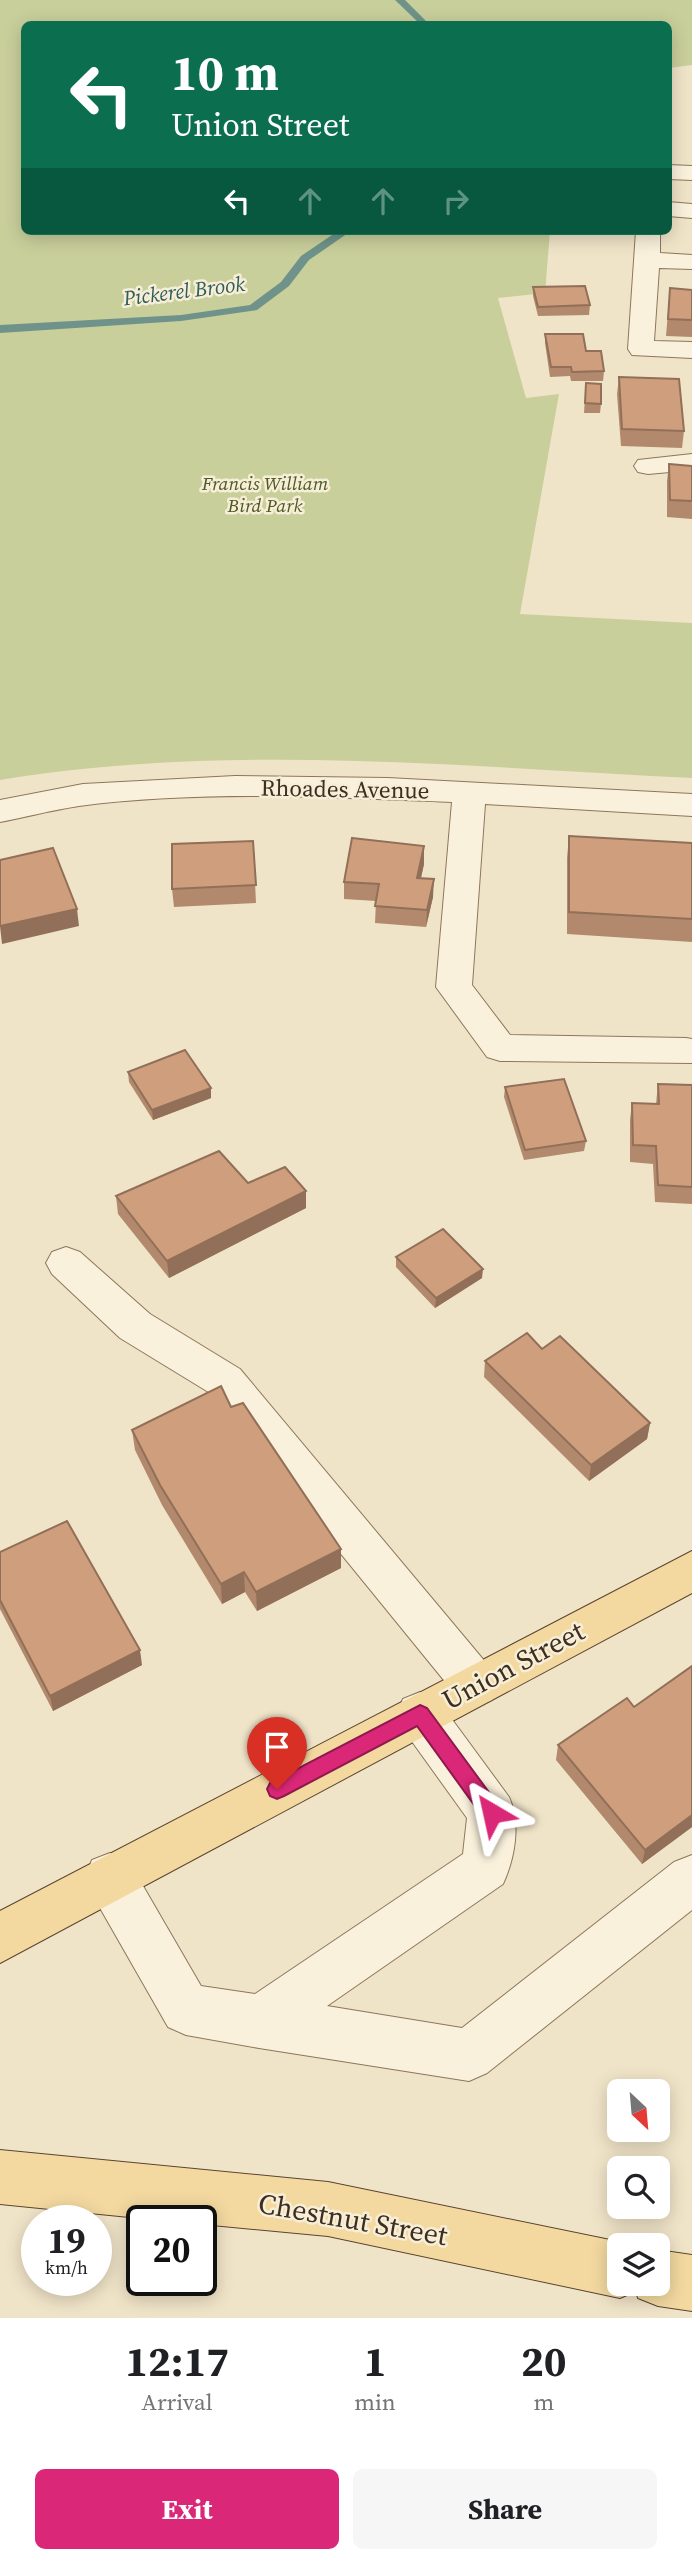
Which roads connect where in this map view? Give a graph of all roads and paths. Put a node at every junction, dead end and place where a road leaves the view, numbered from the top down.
1 (672, 172) edge
2 (692, 173) edge
3 (672, 209) edge
4 (692, 211) edge
5 (648, 235) edge
6 (647, 260) junction
7 (692, 262) edge
8 (692, 349) edge
9 (692, 462) edge
10 (648, 466) dead end
11 (469, 792) junction
12 (692, 805) edge
13 (0, 811) edge
14 (686, 1051) dead end
15 (66, 1263) dead end
16 (692, 1571) edge
17 (476, 1685) junction
18 (420, 1714) junction
19 (110, 1877) junction
20 (692, 1879) edge
21 (0, 1938) edge
22 (260, 2022) junction
23 (0, 2177) edge
24 (607, 2267) edge
25 (670, 2280) edge
26 (692, 2283) edge

1 - 2 street
3 - 4 street
5 - 6 street
6 - 7 street
6 - 8 street
9 - 10 street
11 - 12 street, Rhoades Avenue
11 - 13 street, Rhoades Avenue
11 - 14 street
15 - 17 street
16 - 17 main road, Union Street
17 - 18 main road, Union Street
18 - 19 main road, Union Street
18 - 22 street
19 - 21 main road, Union Street
19 - 22 street
20 - 22 street
23 - 24 main road, Chestnut Street
25 - 26 main road

